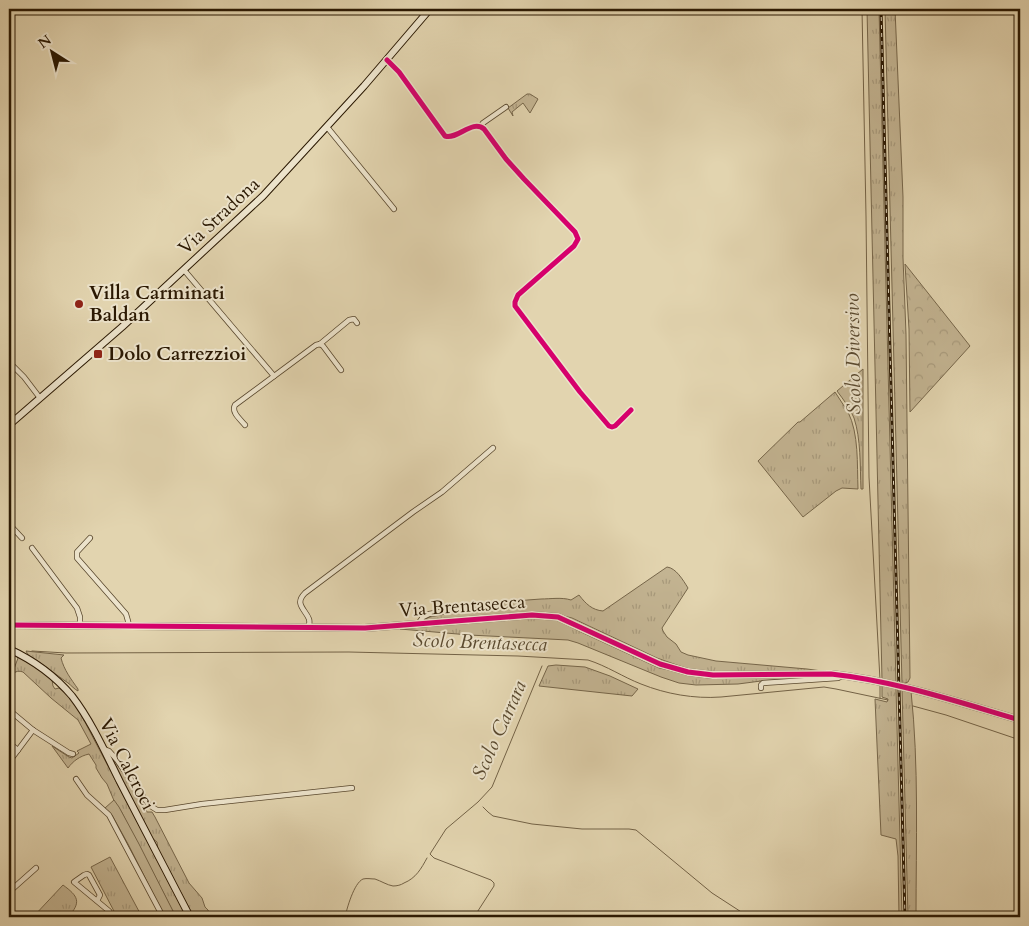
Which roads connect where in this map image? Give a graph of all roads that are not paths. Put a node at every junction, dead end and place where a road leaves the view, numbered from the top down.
1 (430, 9) edge
2 (387, 60) junction
3 (506, 108) dead end
4 (481, 126) junction
5 (327, 127) junction
6 (394, 209) dead end
7 (184, 270) junction
8 (357, 324) dead end
9 (320, 344) junction
10 (9, 362) edge
11 (341, 370) dead end
12 (274, 376) junction
13 (40, 398) junction
14 (632, 410) dead end
15 (9, 424) edge
16 (245, 425) dead end
17 (493, 448) dead end
18 (9, 524) edge
19 (22, 538) dead end
20 (90, 538) dead end
21 (32, 548) dead end
22 (468, 607) dead end
23 (418, 624) junction
24 (9, 625) edge
25 (80, 625) junction
26 (129, 626) junction
27 (309, 627) junction
28 (9, 649) edge
29 (843, 675) junction
30 (761, 688) dead end
31 (9, 710) edge
32 (1020, 720) edge
33 (33, 730) junction
34 (9, 742) edge
35 (103, 749) junction
36 (18, 750) junction
37 (73, 754) dead end
38 (9, 762) edge
39 (76, 779) dead end
40 (352, 788) dead end
41 (36, 868) dead end
42 (9, 892) edge
43 (97, 901) junction
44 (112, 917) edge
45 (163, 917) edge
46 (190, 917) edge

1 - 2 main road, Via Stradona
2 - 4 street
2 - 5 main road, Via Stradona
3 - 4 street
4 - 14 street
5 - 6 street
5 - 7 main road, Via Stradona
7 - 12 street
7 - 13 main road, Via Stradona
8 - 9 street
9 - 11 street
9 - 12 street
10 - 13 street
12 - 16 street
13 - 15 main road, Via Stradona
17 - 27 street
18 - 19 street
20 - 26 street
21 - 25 street
22 - 23 street
23 - 27 street, Via Brentasecca
23 - 29 street, Via Brentasecca
24 - 25 street, Via Brentasecca
25 - 26 street, Via Brentasecca
26 - 27 street, Via Brentasecca
28 - 35 main road, Via Calcroci
29 - 30 street
29 - 32 street, Via Brentasecca
31 - 33 street
33 - 36 street
33 - 37 street
34 - 36 street
35 - 40 street
35 - 46 main road, Via Calcroci
36 - 38 street
39 - 45 street
41 - 42 street
43 - 43 street
43 - 44 street

